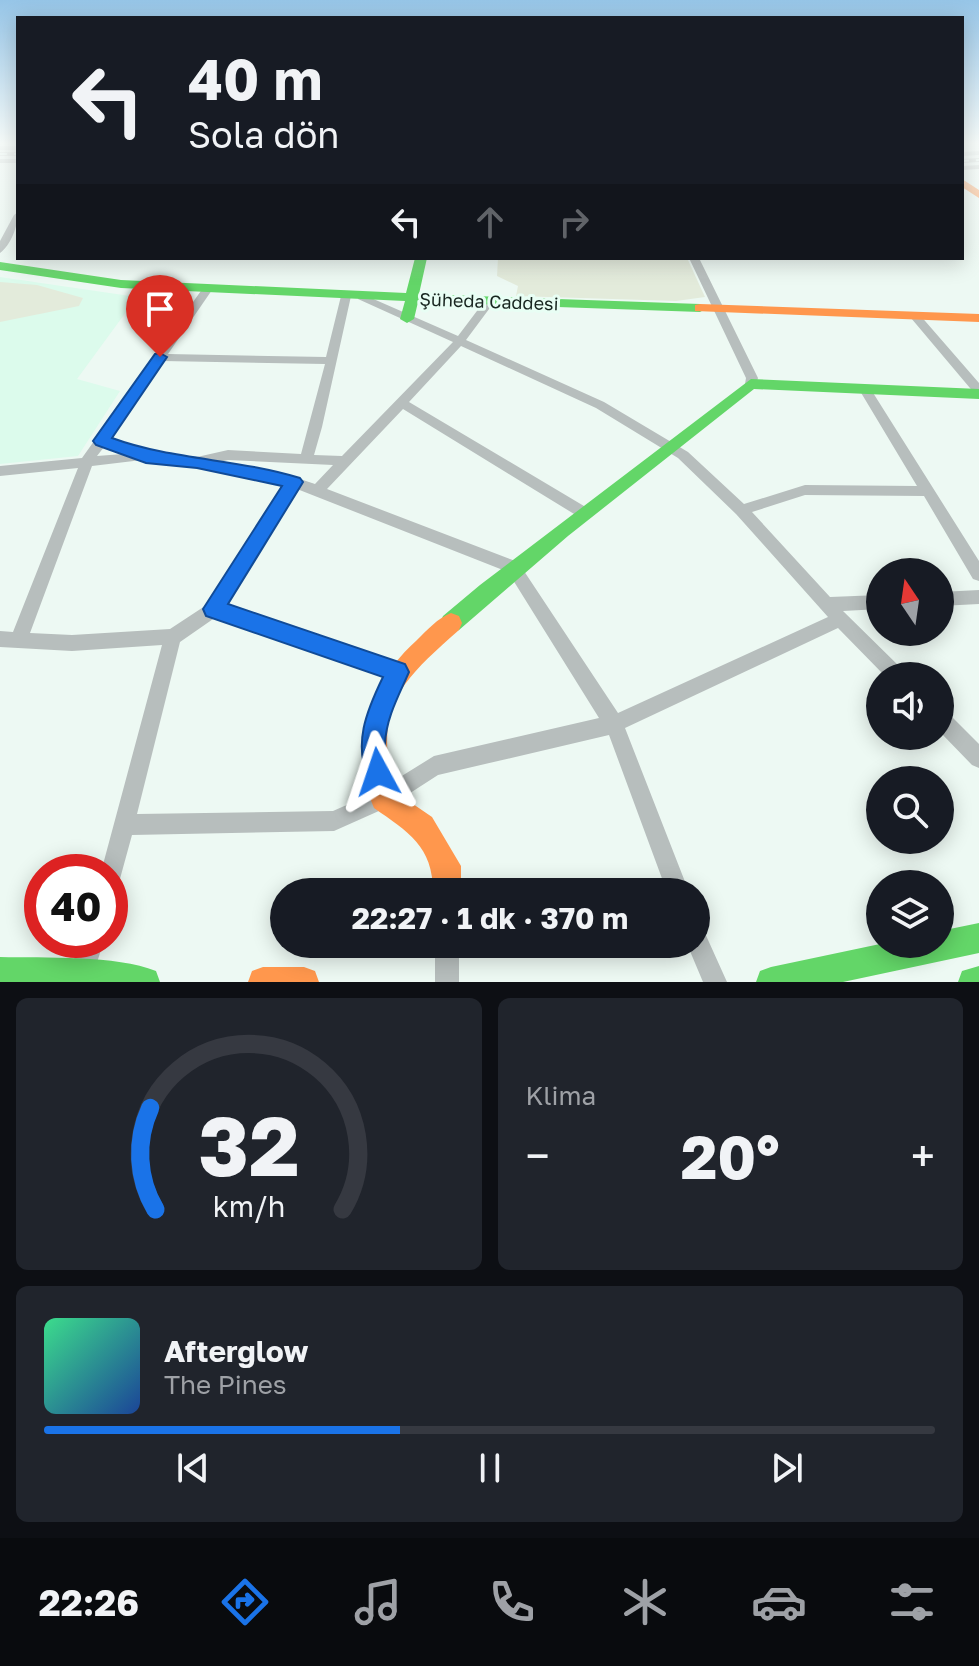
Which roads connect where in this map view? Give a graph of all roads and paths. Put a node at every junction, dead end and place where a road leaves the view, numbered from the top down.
1 (16, 222) edge
2 (0, 250) edge
3 (420, 260) edge
4 (695, 260) edge
5 (0, 266) edge
6 (207, 290) junction
7 (354, 296) junction
8 (411, 298) junction
9 (490, 301) junction
10 (719, 309) junction
11 (915, 316) junction
12 (979, 318) edge
13 (407, 319) junction
14 (458, 343) junction
15 (160, 357) junction
16 (331, 361) junction
17 (751, 384) junction
18 (866, 391) junction
19 (979, 393) edge
20 (401, 402) junction
21 (102, 441) junction
22 (672, 448) junction
23 (146, 457) junction
24 (306, 458) junction
25 (87, 461) junction
26 (346, 461) junction
27 (197, 462) junction
28 (0, 471) edge
29 (294, 482) junction
30 (317, 491) junction
31 (926, 491) junction
32 (741, 510) junction
33 (584, 513) junction
34 (513, 567) junction
35 (979, 574) edge
36 (979, 597) edge
37 (954, 598) edge
38 (866, 603) edge
39 (827, 604) junction
40 (214, 609) junction
41 (840, 619) junction
42 (173, 637) junction
43 (0, 639) edge
44 (19, 639) junction
45 (883, 662) edge
46 (397, 672) junction
47 (614, 724) junction
48 (954, 733) edge
49 (979, 758) edge
50 (383, 799) junction
51 (125, 825) junction
52 (117, 854) edge
53 (447, 878) edge
54 (673, 878) edge
55 (979, 938) edge
56 (87, 958) edge
57 (447, 958) edge
58 (704, 958) edge
59 (0, 972) edge
60 (81, 978) edge
61 (979, 981) edge
62 (145, 982) edge
63 (263, 982) edge
64 (304, 982) edge
65 (447, 982) edge
66 (715, 982) edge
67 (771, 982) edge
68 (973, 982) edge

1 - 2 street
3 - 8 main road
4 - 10 street
5 - 6 main road, Şüheda Caddesi
6 - 7 main road, Şüheda Caddesi
6 - 15 street
7 - 8 main road, Şüheda Caddesi
7 - 13 street
7 - 16 street
8 - 9 main road, Şüheda Caddesi
8 - 13 main road
9 - 10 main road, Şüheda Caddesi
9 - 14 street
10 - 11 main road, Şüheda Caddesi
10 - 17 street
11 - 12 main road, Şüheda Caddesi
11 - 19 street
13 - 14 street
14 - 20 street
14 - 22 street
15 - 16 street
15 - 21 street
16 - 24 street
17 - 18 main road
17 - 22 main road
18 - 19 main road
18 - 31 street
20 - 26 street
20 - 33 street
21 - 23 street
21 - 25 street
22 - 32 street
22 - 33 main road
23 - 25 street
23 - 27 street
24 - 26 street
24 - 27 street
25 - 28 street
25 - 44 street
26 - 30 street
27 - 29 street
29 - 30 street
29 - 40 street
30 - 34 street
31 - 32 street
31 - 35 street
32 - 39 street
33 - 34 main road
34 - 46 main road
34 - 47 street
36 - 37 street
38 - 39 street
39 - 41 street
40 - 42 street
40 - 46 street
41 - 45 street
41 - 47 street
42 - 44 street
42 - 51 street
43 - 44 street
46 - 50 main road
47 - 50 street
47 - 54 street
48 - 49 street
50 - 51 street
50 - 53 main road
51 - 52 street
55 - 67 main road
56 - 60 street
57 - 65 street
58 - 66 street
59 - 60 main road
60 - 62 main road
61 - 68 main road
63 - 64 main road

